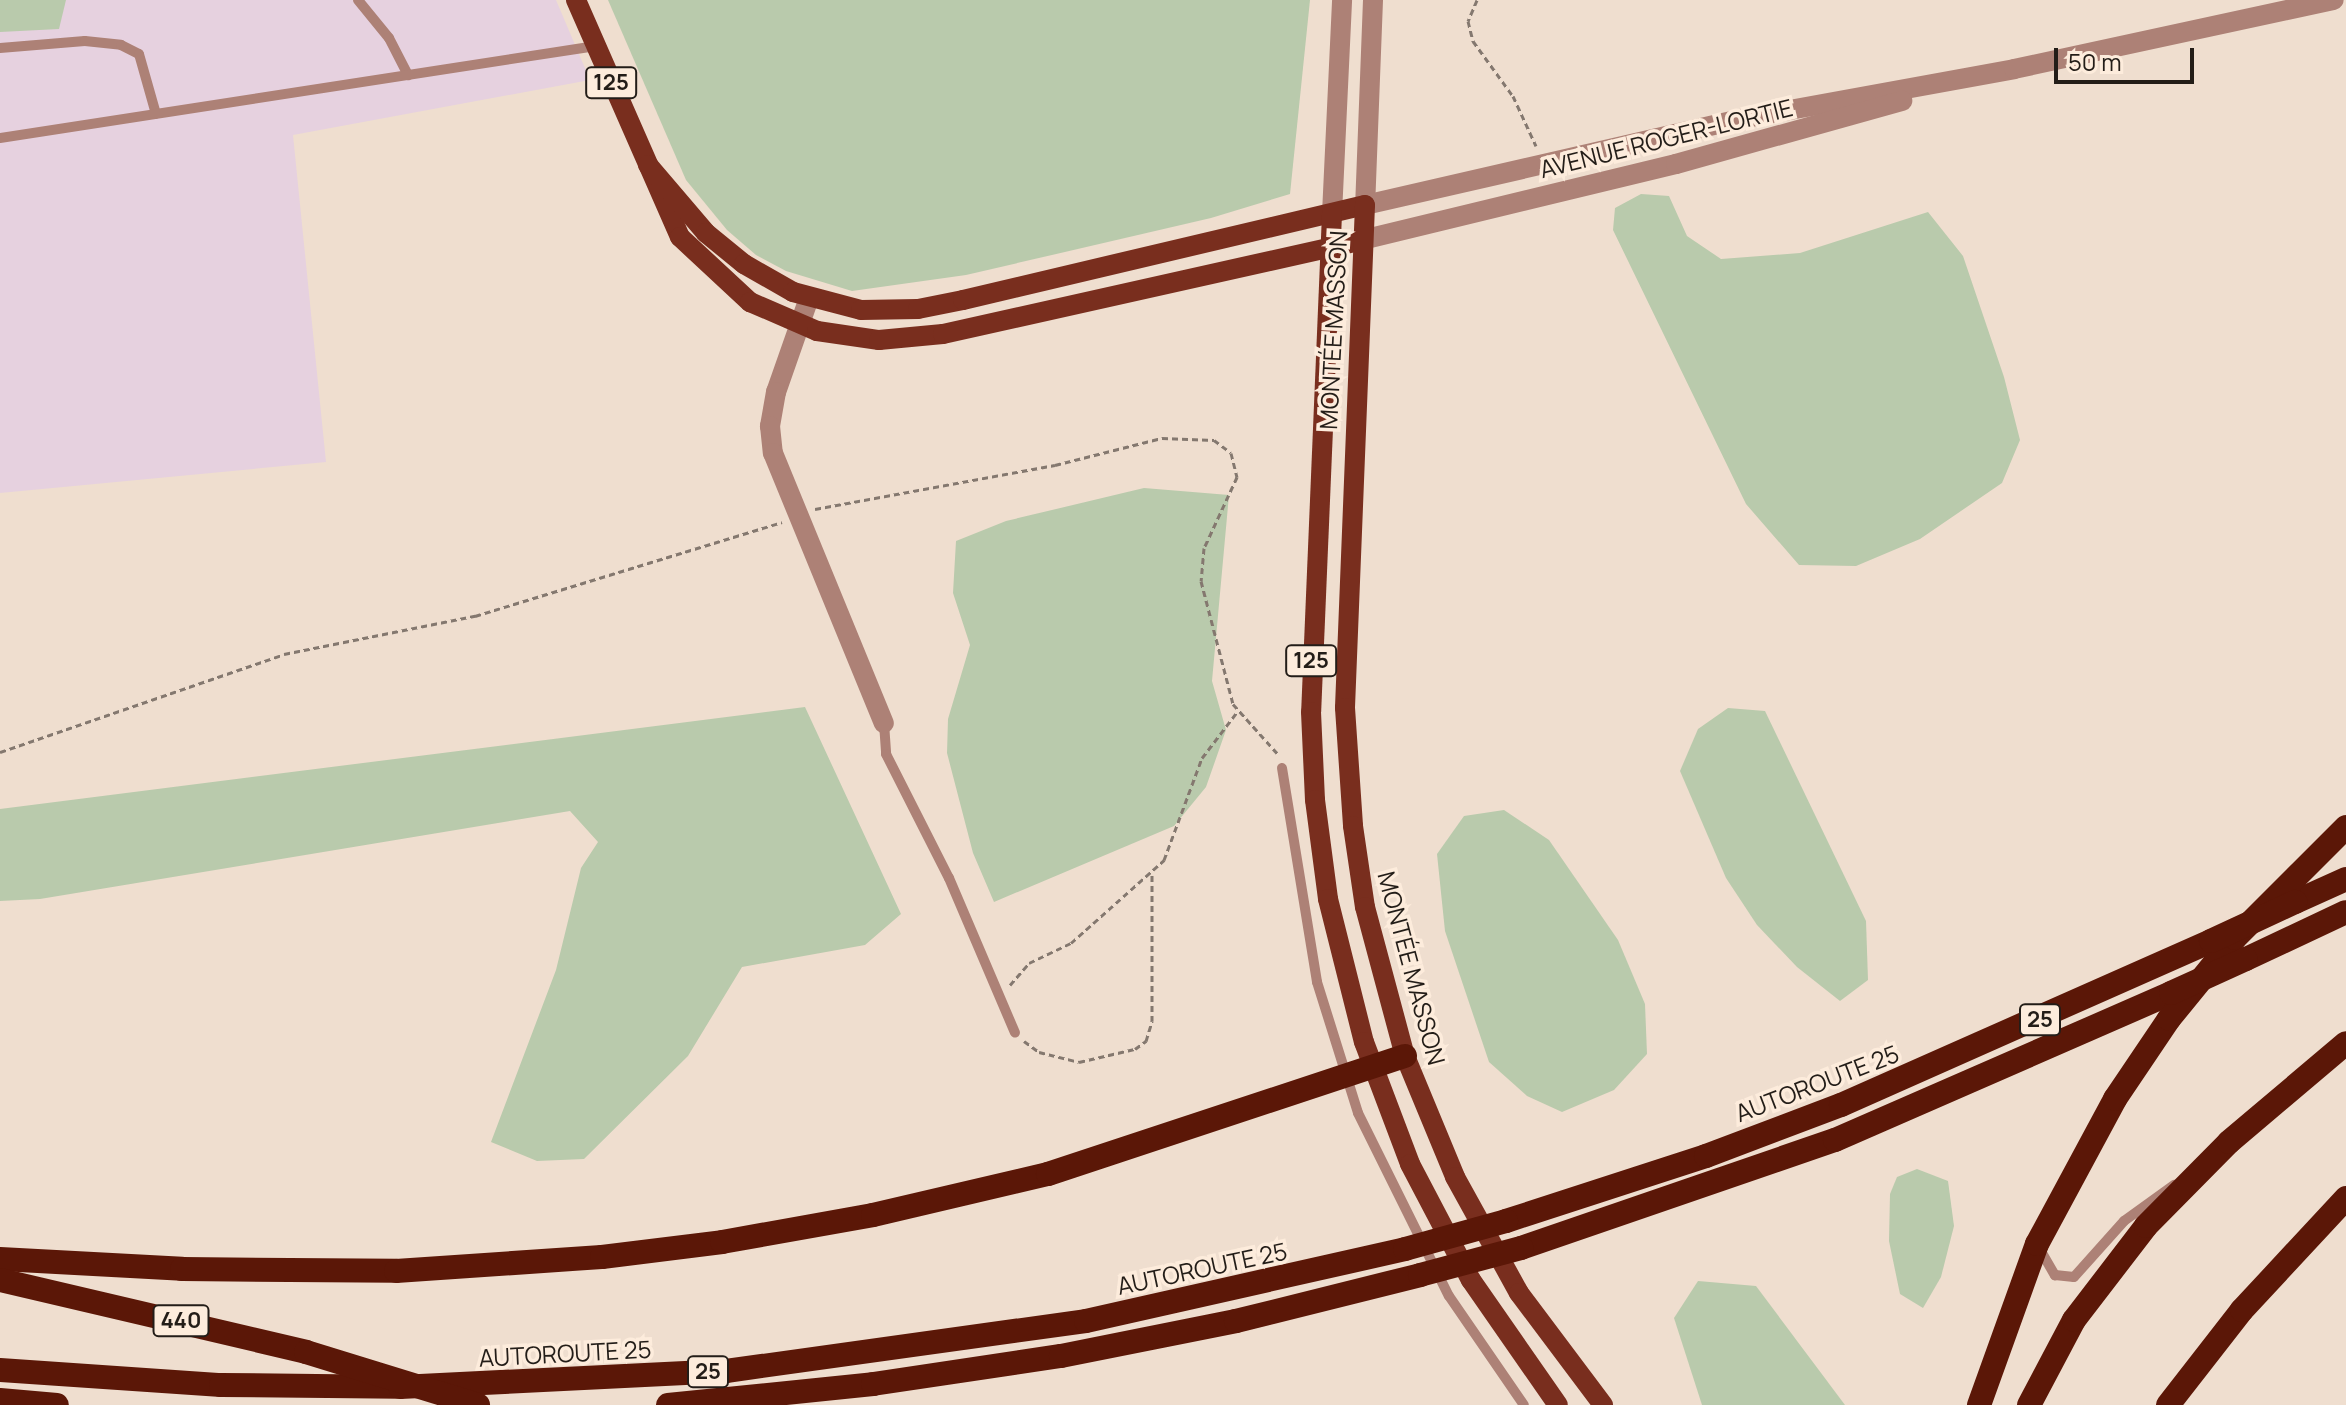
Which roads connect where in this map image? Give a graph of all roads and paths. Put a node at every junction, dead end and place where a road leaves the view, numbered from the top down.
1 (358, 0) edge
2 (576, 0) edge
3 (1342, 0) edge
4 (1373, 0) edge
5 (1477, 0) edge
6 (2334, 0) edge
7 (596, 46) junction
8 (0, 48) edge
9 (2014, 69) junction
10 (408, 75) junction
11 (156, 114) junction
12 (0, 138) edge
13 (1543, 164) junction
14 (648, 165) junction
15 (1365, 205) junction
16 (1332, 214) junction
17 (1362, 240) junction
18 (1329, 247) junction
19 (809, 298) junction
20 (799, 325) junction
21 (795, 516) junction
22 (1237, 712) junction
23 (884, 723) joint
24 (0, 752) edge
25 (1282, 768) joint
26 (2346, 827) edge
27 (1152, 872) junction
28 (2346, 879) edge
29 (2346, 912) edge
30 (999, 996) junction
31 (1015, 1033) joint
32 (2346, 1043) edge
33 (1405, 1056) junction
34 (1372, 1069) junction
35 (1346, 1077) junction
36 (2199, 1170) junction
37 (2346, 1198) edge
38 (2037, 1244) junction
39 (0, 1259) edge
40 (0, 1280) edge
41 (0, 1370) edge
42 (0, 1400) edge
43 (57, 1405) edge
44 (478, 1405) edge
45 (668, 1405) edge
46 (1524, 1405) edge
47 (1558, 1405) edge
48 (1603, 1405) edge
49 (1979, 1405) edge
50 (2029, 1405) edge
51 (2168, 1405) edge

1 - 10 lane
2 - 7 main road, MONTÉE MASSON / 125
3 - 16 street
4 - 15 street
5 - 13 path
6 - 9 street, AVENUE ROGER-LORTIE
7 - 10 lane
7 - 14 main road, MONTÉE MASSON / 125
8 - 11 lane
9 - 13 street, AVENUE ROGER-LORTIE
9 - 17 street, AVENUE ROGER-LORTIE
10 - 11 lane
11 - 12 lane
13 - 15 street, AVENUE ROGER-LORTIE
14 - 19 main road, MONTÉE MASSON
14 - 20 main road, MONTÉE MASSON / 125
15 - 16 main road, AVENUE ROGER-LORTIE
15 - 17 main road, MONTÉE MASSON / 125
16 - 18 main road, MONTÉE MASSON
16 - 19 main road, MONTÉE MASSON
17 - 18 main road, AVENUE ROGER-LORTIE
17 - 33 main road, MONTÉE MASSON / 125
18 - 20 main road, MONTÉE MASSON / 125
18 - 34 main road, MONTÉE MASSON / 125
19 - 20 street
20 - 21 street
21 - 22 path
21 - 23 street
21 - 24 path
22 - 25 path
22 - 27 path
23 - 30 lane
25 - 35 lane
26 - 38 highway
27 - 30 path
27 - 31 path
28 - 41 highway, AUTOROUTE 25 / 25, bridge
29 - 45 highway, 25, bridge
30 - 31 lane
32 - 36 highway
33 - 34 highway
33 - 48 main road, MONTÉE MASSON / 125
34 - 35 highway
34 - 47 main road, MONTÉE MASSON / 125
35 - 39 highway
35 - 46 lane
36 - 38 lane
36 - 50 highway
37 - 51 highway
38 - 49 highway
40 - 44 highway, 440, bridge
42 - 43 highway

